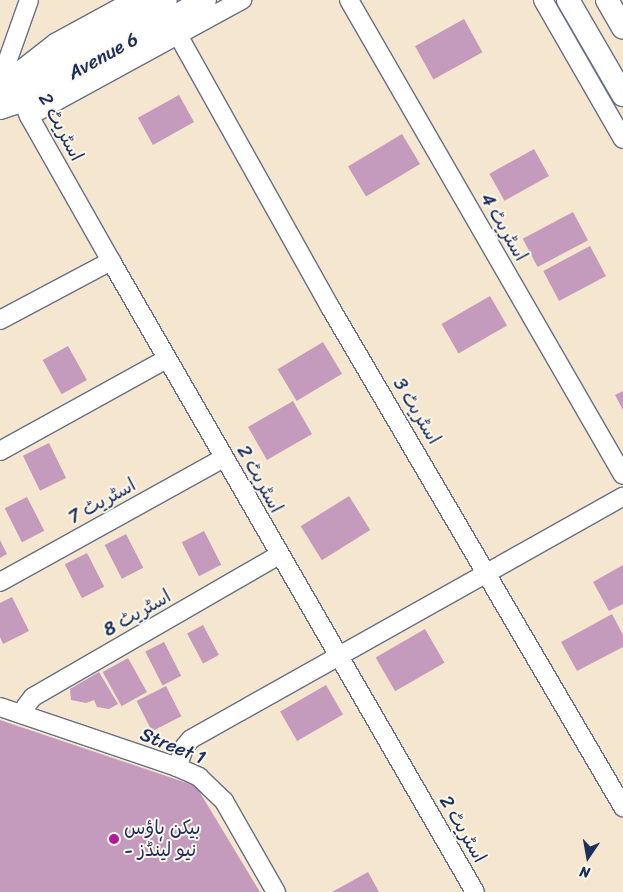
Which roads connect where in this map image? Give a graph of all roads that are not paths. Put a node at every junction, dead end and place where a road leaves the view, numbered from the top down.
1 (29, 0) edge
2 (134, 0) edge
3 (166, 0) edge
4 (205, 0) edge
5 (242, 0) edge
6 (349, 0) edge
7 (543, 0) edge
8 (568, 0) edge
9 (607, 0) edge
10 (623, 28) edge
11 (178, 35) junction
12 (11, 92) edge
13 (623, 95) edge
14 (0, 108) edge
15 (623, 139) edge
16 (111, 261) junction
17 (0, 320) edge
18 (168, 359) junction
19 (0, 451) edge
20 (224, 458) junction
21 (623, 475) edge
22 (623, 497) edge
23 (279, 555) junction
24 (488, 573) junction
25 (0, 582) edge
26 (339, 654) junction
27 (0, 707) edge
28 (24, 715) junction
29 (177, 767) junction
30 (623, 807) edge
31 (276, 892) edge
32 (475, 892) edge

1 - 12 street
2 - 12 street
3 - 12 main road, Avenue 6
4 - 12 main road, Avenue 6
5 - 11 street
6 - 21 street, اسٹریٹ 4
7 - 15 street
8 - 13 main road
9 - 10 main road
11 - 12 street
11 - 24 street, اسٹریٹ 3
12 - 14 main road, Avenue 6
12 - 16 street, اسٹریٹ 2
16 - 17 street
16 - 18 street, اسٹریٹ 2
18 - 19 street
18 - 20 street, اسٹریٹ 2
20 - 23 street, اسٹریٹ 2
20 - 25 street, اسٹریٹ 7
22 - 24 street
23 - 26 street, اسٹریٹ 2
23 - 28 street, اسٹریٹ 8
24 - 26 street
24 - 30 street, اسٹریٹ 3
26 - 29 street
26 - 32 street, اسٹریٹ 2
27 - 28 street, Street 1
28 - 29 street, Street 1
29 - 31 street, Street 1

